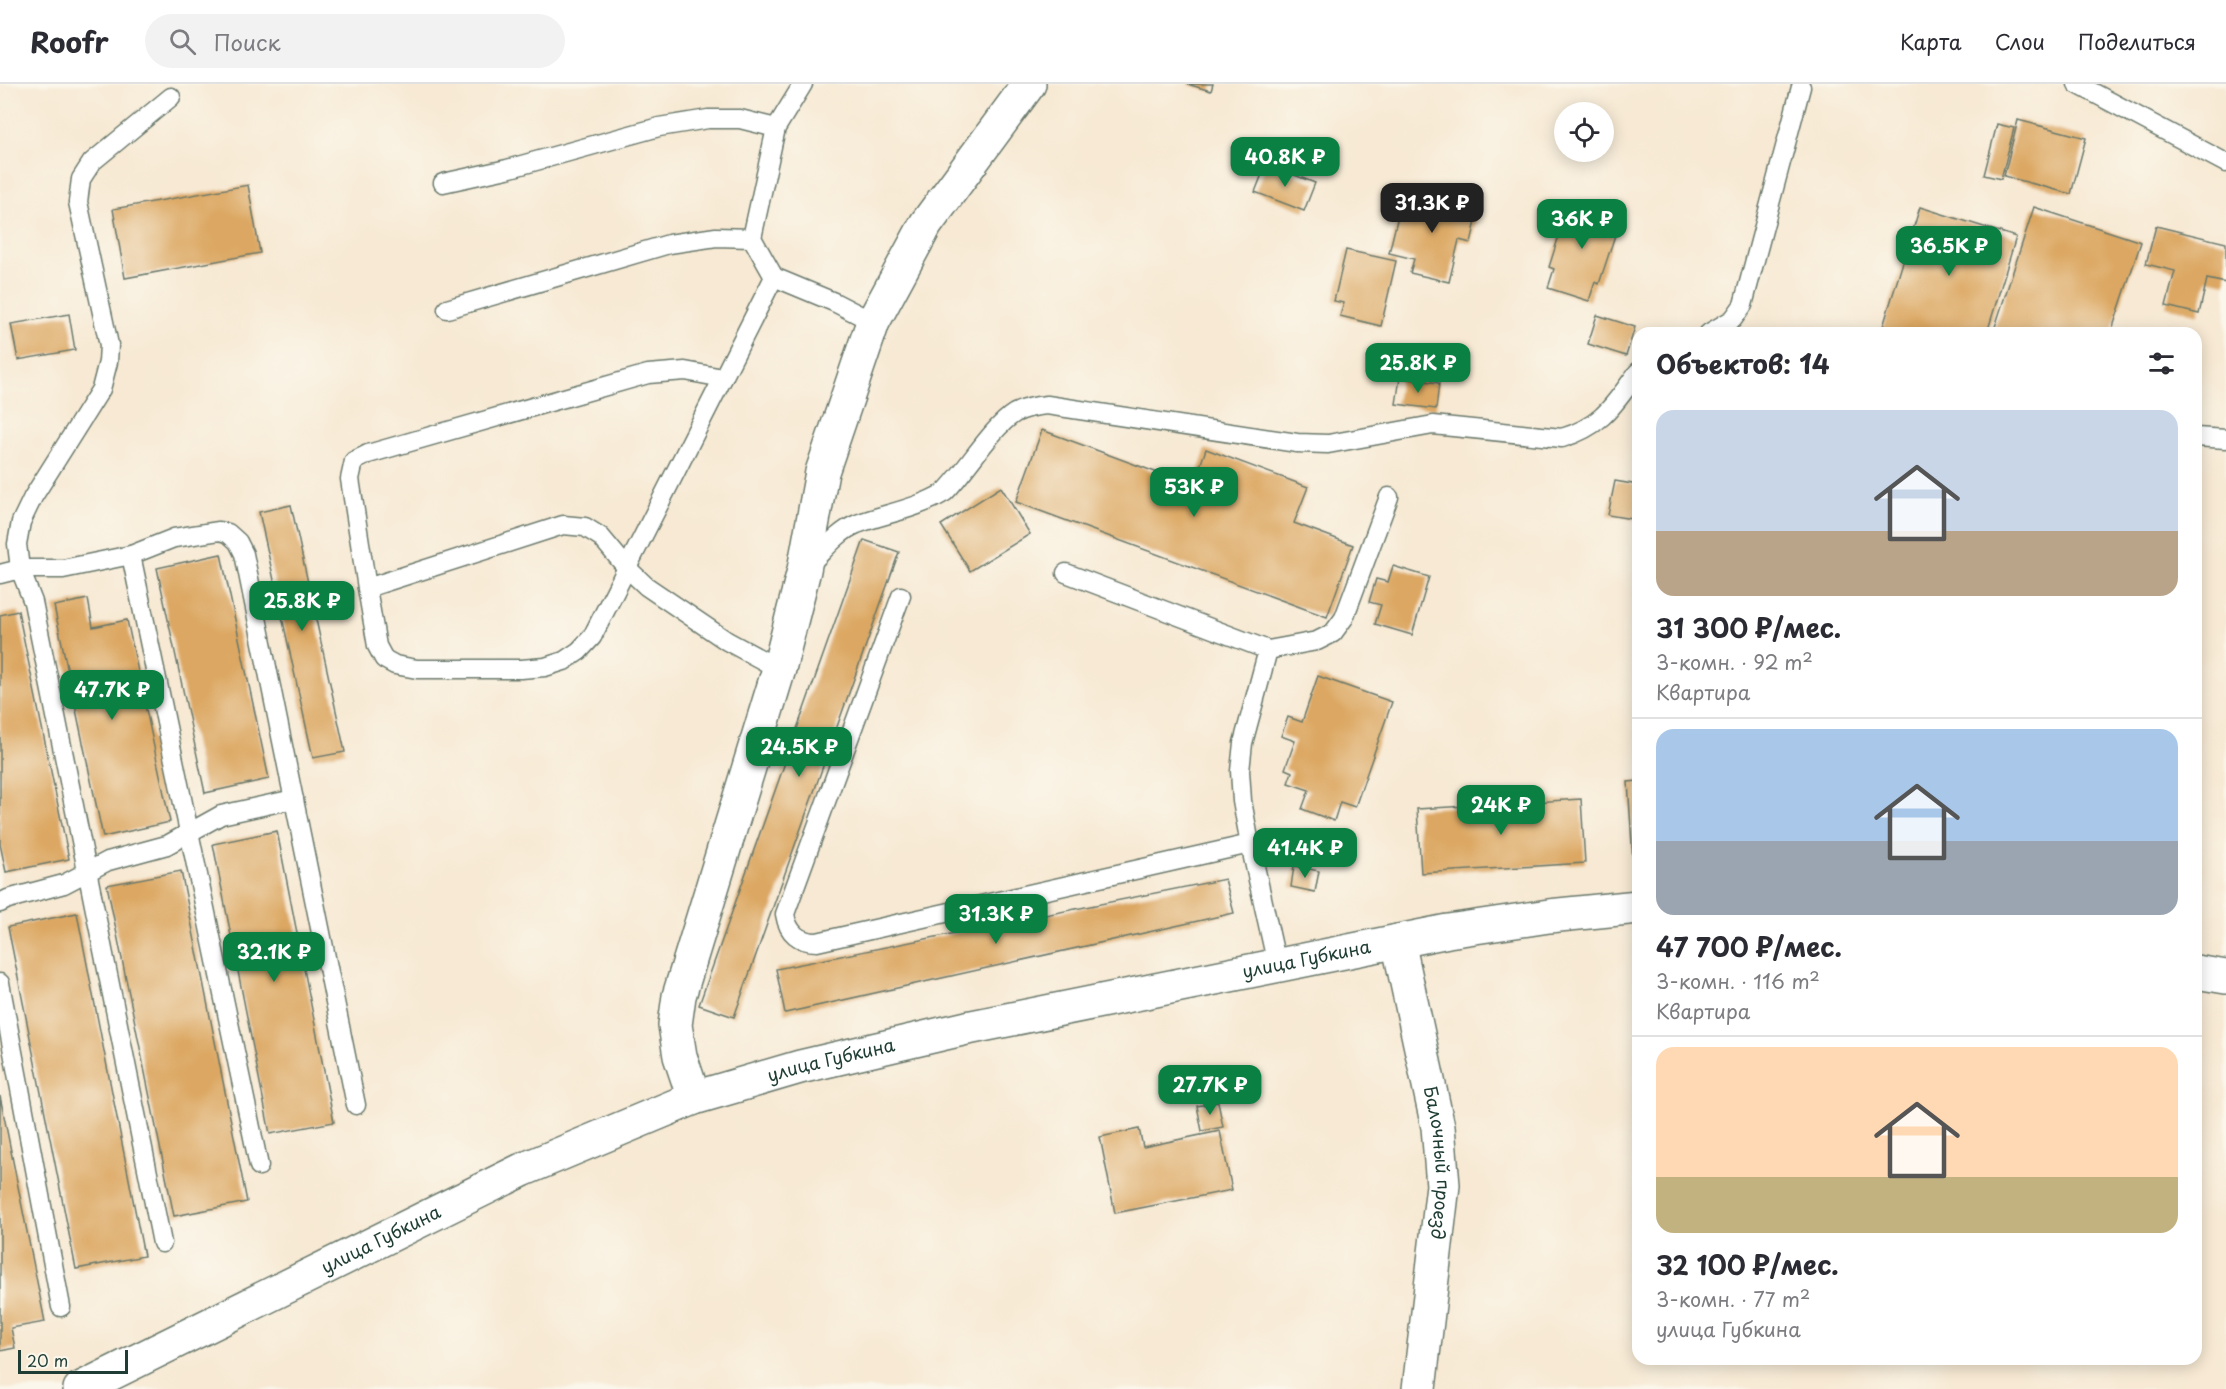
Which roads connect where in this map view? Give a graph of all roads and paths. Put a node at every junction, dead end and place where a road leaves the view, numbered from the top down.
1 (803, 84) edge
2 (1029, 84) edge
3 (2077, 84) edge
4 (1801, 87) dead end
5 (171, 97) dead end
6 (776, 129) junction
7 (2226, 163) edge
8 (443, 183) dead end
9 (752, 238) junction
10 (774, 277) junction
11 (447, 309) dead end
12 (873, 322) junction
13 (1719, 327) edge
14 (723, 378) junction
15 (1632, 380) edge
16 (2202, 437) edge
17 (2226, 439) edge
18 (1389, 497) dead end
19 (131, 555) junction
20 (626, 567) junction
21 (20, 569) junction
22 (804, 570) junction
23 (1066, 573) dead end
24 (0, 574) edge
25 (367, 588) junction
26 (900, 596) dead end
27 (1268, 650) junction
28 (779, 669) junction
29 (294, 799) junction
30 (189, 833) junction
31 (1250, 844) junction
32 (88, 872) junction
33 (0, 903) edge
34 (1632, 908) edge
35 (1398, 941) junction
36 (1277, 965) junction
37 (2202, 973) edge
38 (2226, 977) edge
39 (0, 983) edge
40 (694, 1098) junction
41 (356, 1105) dead end
42 (259, 1166) dead end
43 (162, 1243) dead end
44 (61, 1307) dead end
45 (80, 1389) edge
46 (1419, 1389) edge

1 - 6 lane
2 - 12 street
3 - 7 lane
4 - 13 lane
5 - 21 lane
6 - 8 lane
6 - 9 lane
9 - 10 lane
9 - 11 lane
10 - 12 lane
10 - 14 lane
12 - 22 street
14 - 20 lane
14 - 25 lane
15 - 22 lane
16 - 17 lane
18 - 27 lane
19 - 21 lane
19 - 29 lane
19 - 30 lane
20 - 25 lane
20 - 25 lane
20 - 28 lane
21 - 24 lane
21 - 32 lane
22 - 28 street
23 - 27 lane
26 - 31 lane
27 - 31 lane
28 - 40 street
29 - 30 lane
29 - 41 lane
30 - 32 lane
30 - 42 lane
31 - 36 lane
32 - 33 lane
32 - 43 lane
34 - 35 street, улица Губкина
35 - 36 street, улица Губкина
35 - 46 street, Балочный проезд
36 - 40 street, улица Губкина
37 - 38 street
39 - 44 lane
40 - 45 street, улица Губкина

